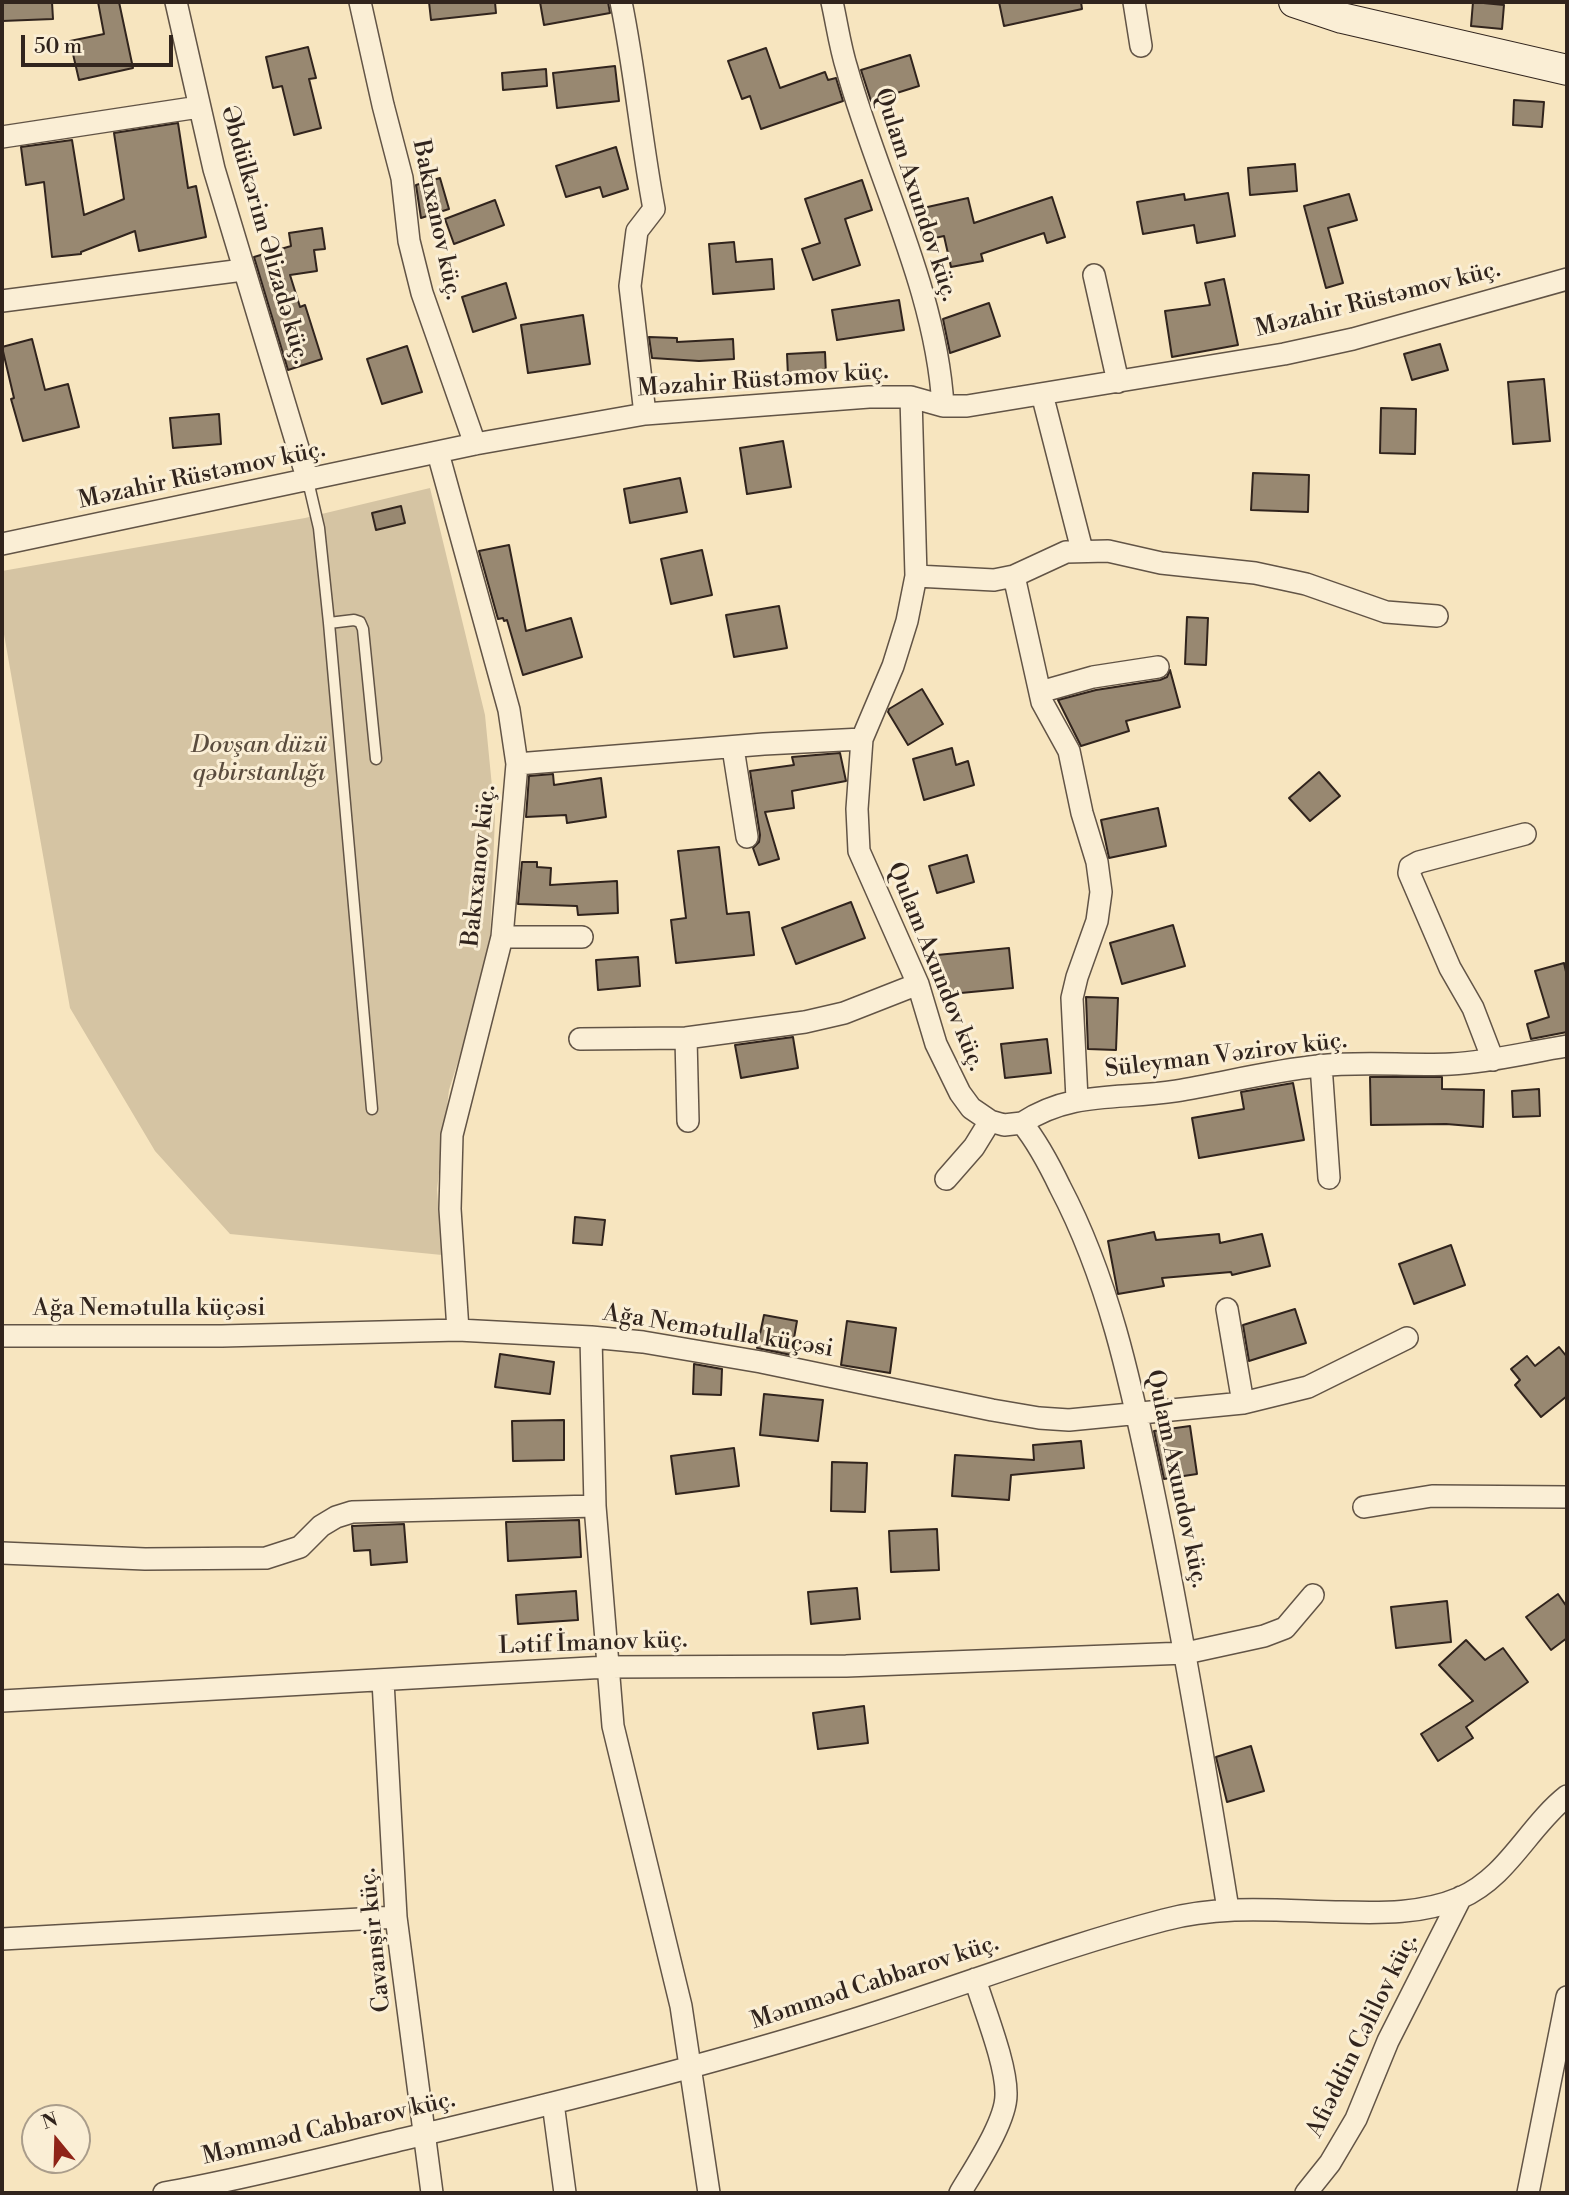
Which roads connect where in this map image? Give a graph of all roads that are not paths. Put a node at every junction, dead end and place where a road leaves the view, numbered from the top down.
1 (176, 2) edge
2 (360, 2) edge
3 (621, 2) edge
4 (832, 2) edge
5 (1134, 2) edge
6 (1294, 2) edge
7 (1141, 46) dead end
8 (1567, 70) edge
9 (199, 107) junction
10 (2, 137) edge
11 (243, 270) junction
12 (1094, 275) dead end
13 (1567, 279) edge
14 (2, 301) edge
15 (1118, 382) junction
16 (1042, 394) junction
17 (911, 397) junction
18 (943, 406) junction
19 (645, 414) junction
20 (475, 444) junction
21 (438, 453) junction
22 (308, 481) junction
23 (2, 544) edge
24 (1082, 550) junction
25 (916, 576) junction
26 (1014, 576) junction
27 (1437, 616) dead end
28 (329, 623) junction
29 (1158, 667) dead end
30 (1040, 692) junction
31 (862, 739) junction
32 (733, 748) junction
33 (376, 759) dead end
34 (517, 764) junction
35 (1525, 834) dead end
36 (747, 837) dead end
37 (502, 937) junction
38 (582, 937) dead end
39 (918, 984) junction
40 (686, 1038) junction
41 (580, 1039) dead end
42 (1567, 1046) edge
43 (1493, 1060) junction
44 (1321, 1066) junction
45 (1077, 1099) junction
46 (372, 1109) dead end
47 (688, 1121) dead end
48 (989, 1121) junction
49 (1022, 1123) junction
50 (1329, 1178) dead end
51 (946, 1179) dead end
52 (1227, 1309) dead end
53 (458, 1331) junction
54 (2, 1336) edge
55 (592, 1337) junction
56 (1407, 1338) dead end
57 (1243, 1403) junction
58 (1137, 1415) junction
59 (1567, 1497) edge
60 (594, 1506) junction
61 (1364, 1507) dead end
62 (2, 1553) edge
63 (1313, 1595) dead end
64 (1186, 1653) junction
65 (607, 1667) junction
66 (383, 1681) junction
67 (2, 1701) edge
68 (1567, 1796) edge
69 (1461, 1897) junction
70 (1228, 1909) junction
71 (396, 1917) junction
72 (2, 1939) edge
73 (975, 1979) junction
74 (1567, 1997) edge
75 (1562, 2058) edge
76 (691, 2068) junction
77 (553, 2103) junction
78 (426, 2134) junction
79 (164, 2193) edge
80 (432, 2193) edge
81 (565, 2193) edge
82 (709, 2193) edge
83 (960, 2193) edge
84 (1306, 2193) edge
85 (1528, 2193) edge

1 - 9 street, Əbdülkərim Əlizadə küç.
2 - 20 street, Bakıxanov küç.
3 - 19 street
4 - 18 street, Qulam Axundov küç.
5 - 7 street
6 - 8 main road
9 - 10 street
9 - 11 street, Əbdülkərim Əlizadə küç.
11 - 14 street
11 - 22 street, Əbdülkərim Əlizadə küç.
12 - 15 street
13 - 15 street, Məzahir Rüstəmov küç.
15 - 16 street, Məzahir Rüstəmov küç.
16 - 18 street, Məzahir Rüstəmov küç.
16 - 24 street
17 - 18 street, Məzahir Rüstəmov küç.
17 - 19 street, Məzahir Rüstəmov küç.
17 - 25 street, Qulam Axundov küç.
19 - 20 street, Məzahir Rüstəmov küç.
20 - 21 street, Məzahir Rüstəmov küç.
21 - 22 street, Məzahir Rüstəmov küç.
21 - 34 street, Bakıxanov küç.
22 - 23 street, Məzahir Rüstəmov küç.
22 - 28 lane
24 - 26 street
24 - 27 street
25 - 26 street
25 - 31 street, Qulam Axundov küç.
26 - 30 street
28 - 33 lane
28 - 46 lane
29 - 30 street
30 - 45 street
31 - 32 street
31 - 39 street, Qulam Axundov küç.
32 - 34 street
32 - 36 street
34 - 37 street, Bakıxanov küç.
35 - 43 street
37 - 38 street
37 - 53 street, Bakıxanov küç.
39 - 40 street
39 - 48 street, Qulam Axundov küç.
40 - 41 street
40 - 47 street
42 - 43 street, Süleyman Vəzirov küç.
43 - 44 street, Süleyman Vəzirov küç.
44 - 45 street, Süleyman Vəzirov küç.
44 - 50 street
45 - 49 street, Süleyman Vəzirov küç.
48 - 49 street
48 - 51 street
49 - 58 street, Qulam Axundov küç.
52 - 57 street
53 - 54 street, Ağa Nemətulla küçəsi
53 - 55 street, Ağa Nemətulla küçəsi
55 - 58 street, Ağa Nemətulla küçəsi
55 - 60 street
56 - 57 street, Ağa Nemətulla küçəsi
57 - 58 street, Ağa Nemətulla küçəsi
58 - 64 street, Qulam Axundov küç.
59 - 61 street
60 - 62 street
60 - 65 street
63 - 64 street, Lətif İmanov küç.
64 - 65 street, Lətif İmanov küç.
64 - 70 street, Qulam Axundov küç.
65 - 66 street, Lətif İmanov küç.
65 - 76 street
66 - 67 street, Lətif İmanov küç.
66 - 71 street, Cavanşir küç.
68 - 69 street, Məmməd Cabbarov küç.
69 - 70 street, Məmməd Cabbarov küç.
69 - 84 street, Afiəddin Cəlilov küç.
70 - 73 street, Məmməd Cabbarov küç.
71 - 72 street
71 - 78 street, Cavanşir küç.
73 - 76 street, Məmməd Cabbarov küç.
73 - 83 street
74 - 75 street
75 - 85 street
76 - 77 street, Məmməd Cabbarov küç.
76 - 82 street
77 - 78 street, Məmməd Cabbarov küç.
77 - 81 street
78 - 79 street, Məmməd Cabbarov küç.
78 - 80 street, Cavanşir küç.

